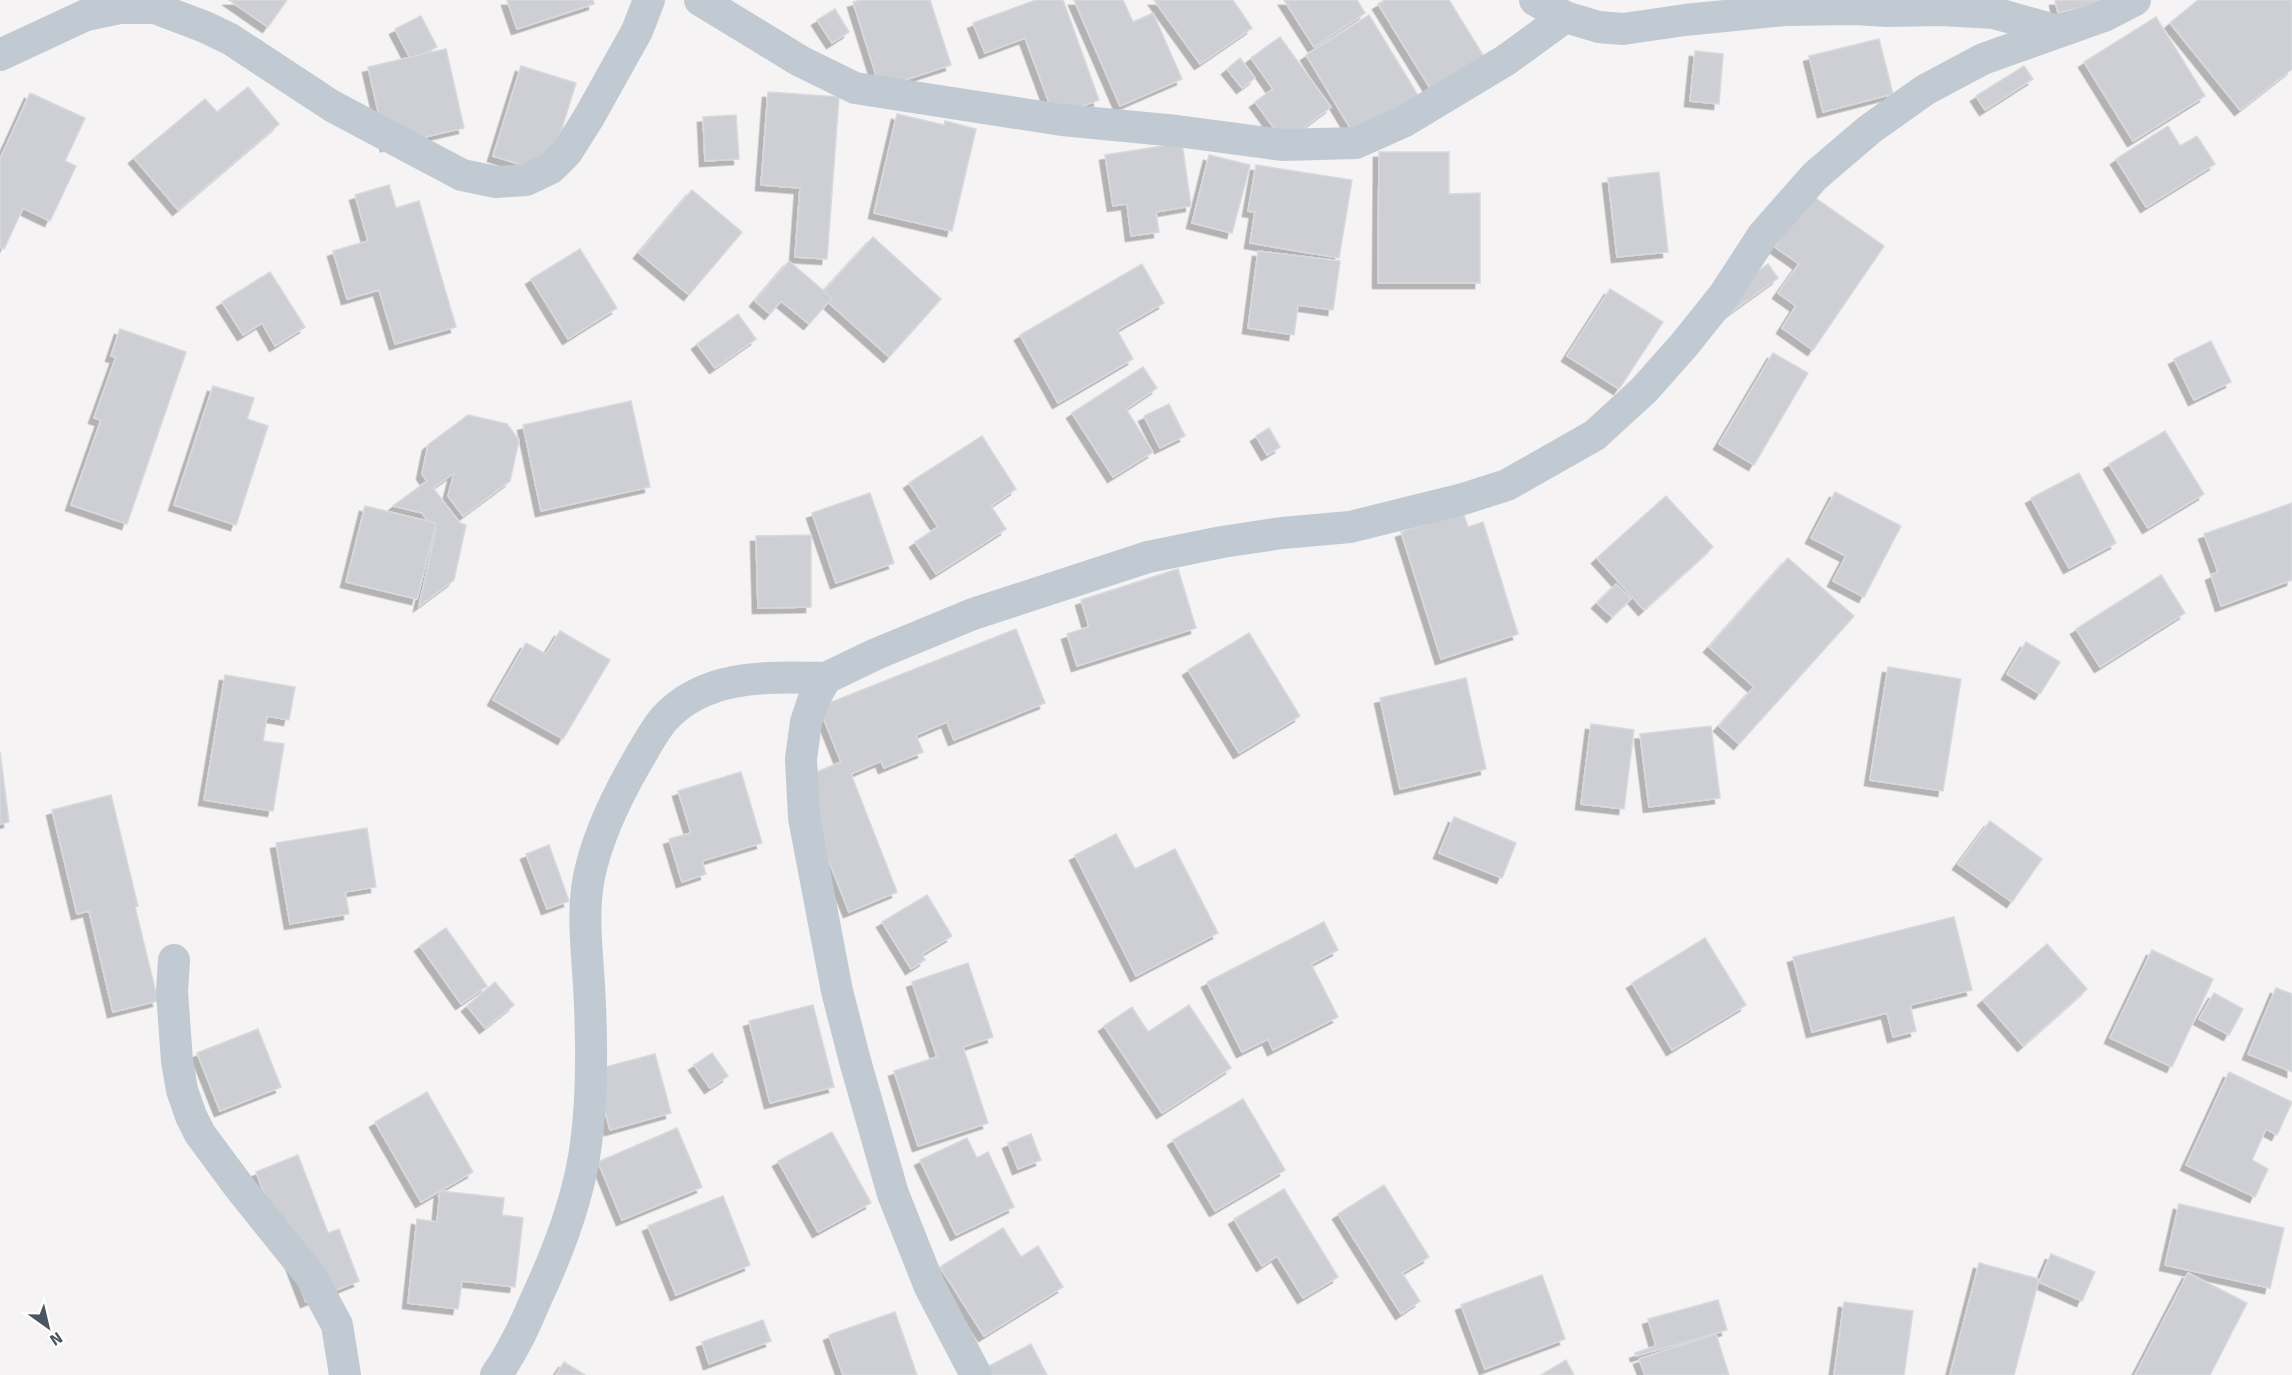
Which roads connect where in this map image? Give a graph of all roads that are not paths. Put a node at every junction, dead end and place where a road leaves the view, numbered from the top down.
1 (649, 0) edge
2 (700, 0) edge
3 (1535, 0) edge
4 (2135, 0) edge
5 (1565, 17) junction
6 (2058, 31) junction
7 (0, 55) edge
8 (826, 678) junction
9 (174, 960) dead end
10 (345, 1375) edge
11 (496, 1375) edge
12 (976, 1375) edge

1 - 7 street
2 - 5 street
3 - 5 street
4 - 6 street
5 - 6 street
6 - 8 street
8 - 11 street
8 - 12 street
9 - 10 street

